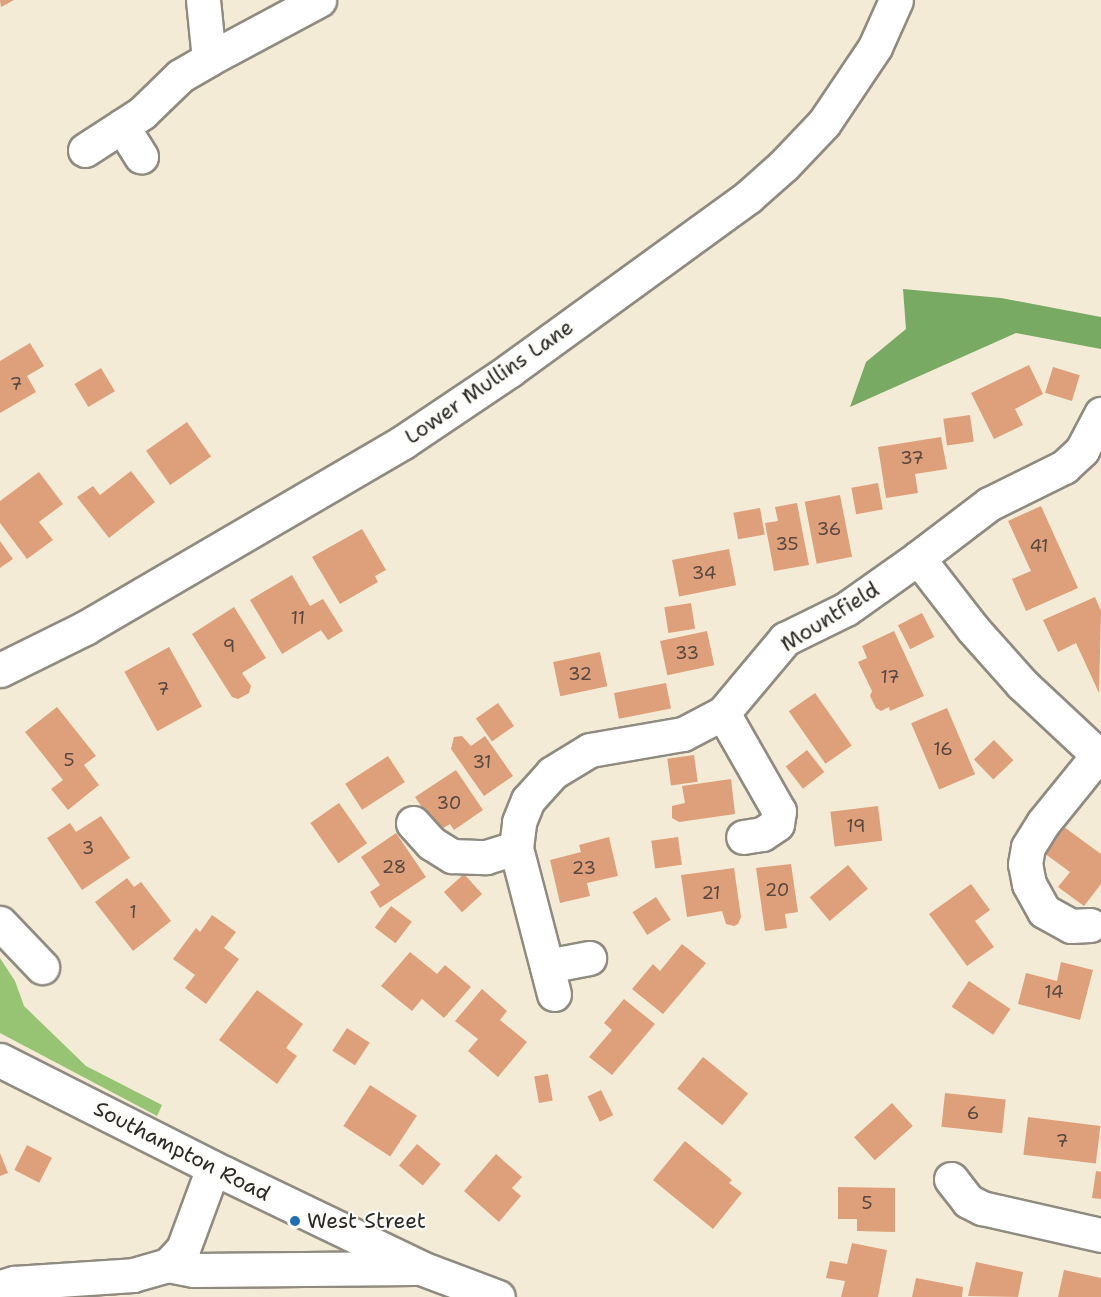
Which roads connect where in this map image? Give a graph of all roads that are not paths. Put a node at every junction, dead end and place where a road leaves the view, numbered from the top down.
1 (202, 0) edge
2 (319, 0) edge
3 (896, 0) edge
4 (209, 59) junction
5 (122, 126) junction
6 (85, 150) dead end
7 (141, 157) dead end
8 (1101, 414) edge
9 (918, 558) junction
10 (0, 670) edge
11 (723, 713) junction
12 (1099, 757) edge
13 (413, 823) dead end
14 (743, 837) dead end
15 (516, 848) junction
16 (0, 923) edge
17 (1090, 925) dead end
18 (588, 958) dead end
19 (42, 967) dead end
20 (0, 1060) edge
21 (213, 1168) junction
22 (951, 1179) dead end
23 (1101, 1235) edge
24 (168, 1265) junction
25 (422, 1268) junction
26 (0, 1287) edge
27 (498, 1297) edge

1 - 4 street
2 - 4 street
3 - 10 street, Lower Mullins Lane
4 - 5 street
5 - 6 street
5 - 7 street
8 - 9 street, Mountfield
9 - 11 street, Mountfield
9 - 12 street
11 - 14 street
11 - 15 street, Mountfield
12 - 17 street
13 - 15 street
15 - 18 street, Mountfield
16 - 19 street
20 - 21 street, Southampton Road
21 - 24 street
21 - 25 street, Southampton Road
22 - 23 street
24 - 25 street
24 - 26 street
25 - 27 street, Southampton Road

